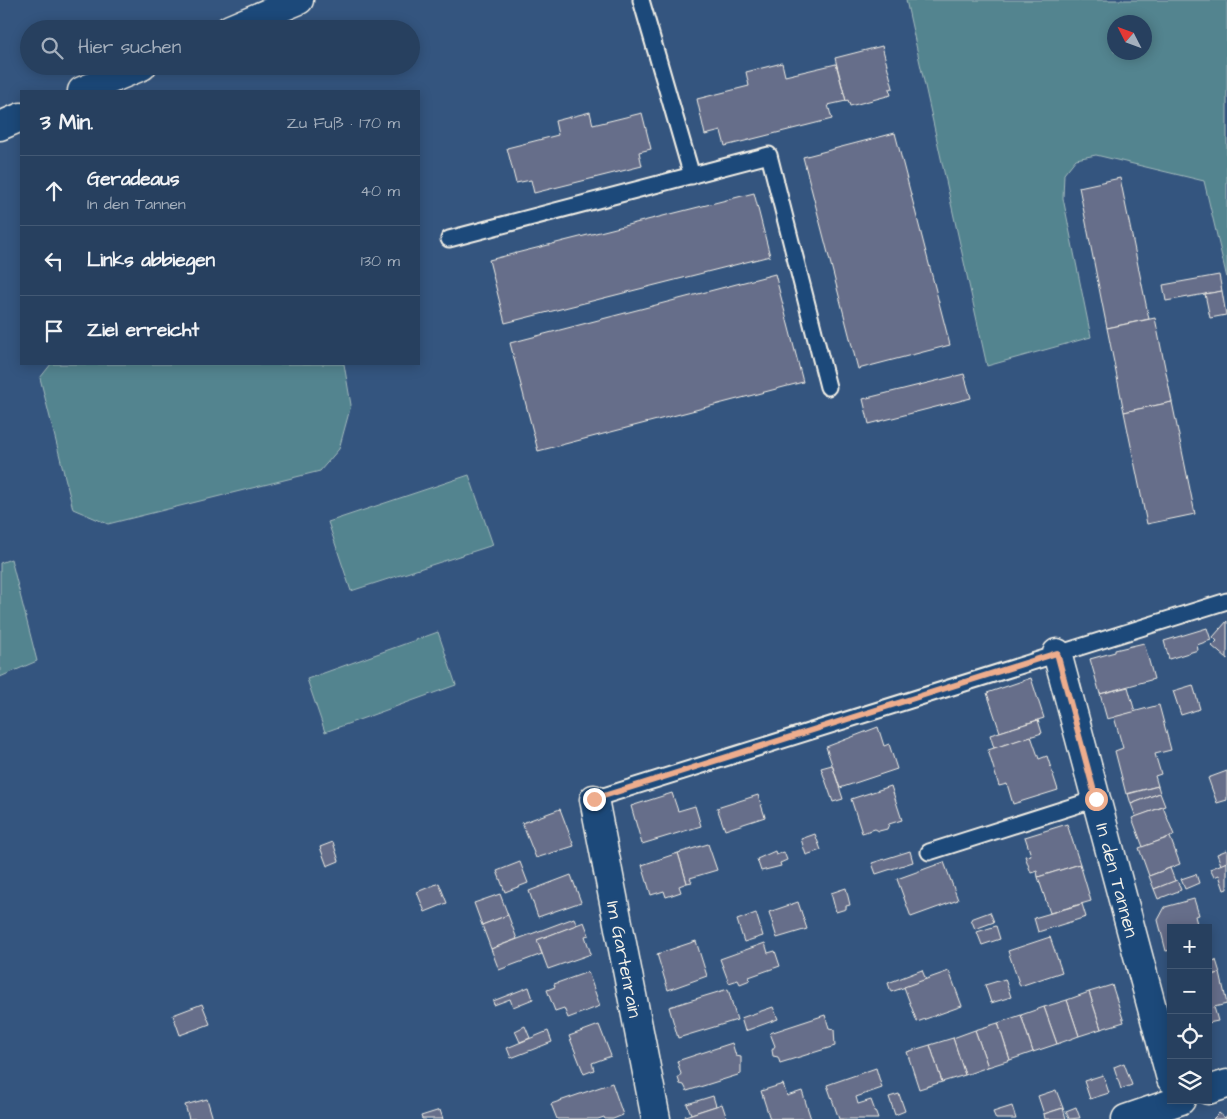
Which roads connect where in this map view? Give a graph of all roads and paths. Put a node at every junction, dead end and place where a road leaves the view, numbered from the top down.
1 (298, 0) edge
2 (642, 0) edge
3 (251, 20) edge
4 (120, 75) edge
5 (84, 90) edge
6 (20, 117) edge
7 (0, 126) edge
8 (692, 176) junction
9 (449, 239) dead end
10 (828, 387) dead end
11 (1227, 600) edge
12 (1057, 653) junction
13 (594, 799) joint
14 (1096, 799) junction
15 (929, 852) dead end
16 (1167, 1062) edge
17 (1227, 1084) edge
18 (1212, 1089) edge
19 (1167, 1099) edge
20 (656, 1119) edge
21 (1126, 1119) edge

1 - 3 street
2 - 8 lane
4 - 5 street
6 - 7 street
8 - 9 lane
8 - 10 lane
11 - 12 lane
12 - 13 lane
12 - 14 street, In den Tannen
13 - 20 street, Im Gartenrain
14 - 15 lane
14 - 16 street, In den Tannen
17 - 18 street
19 - 21 street

